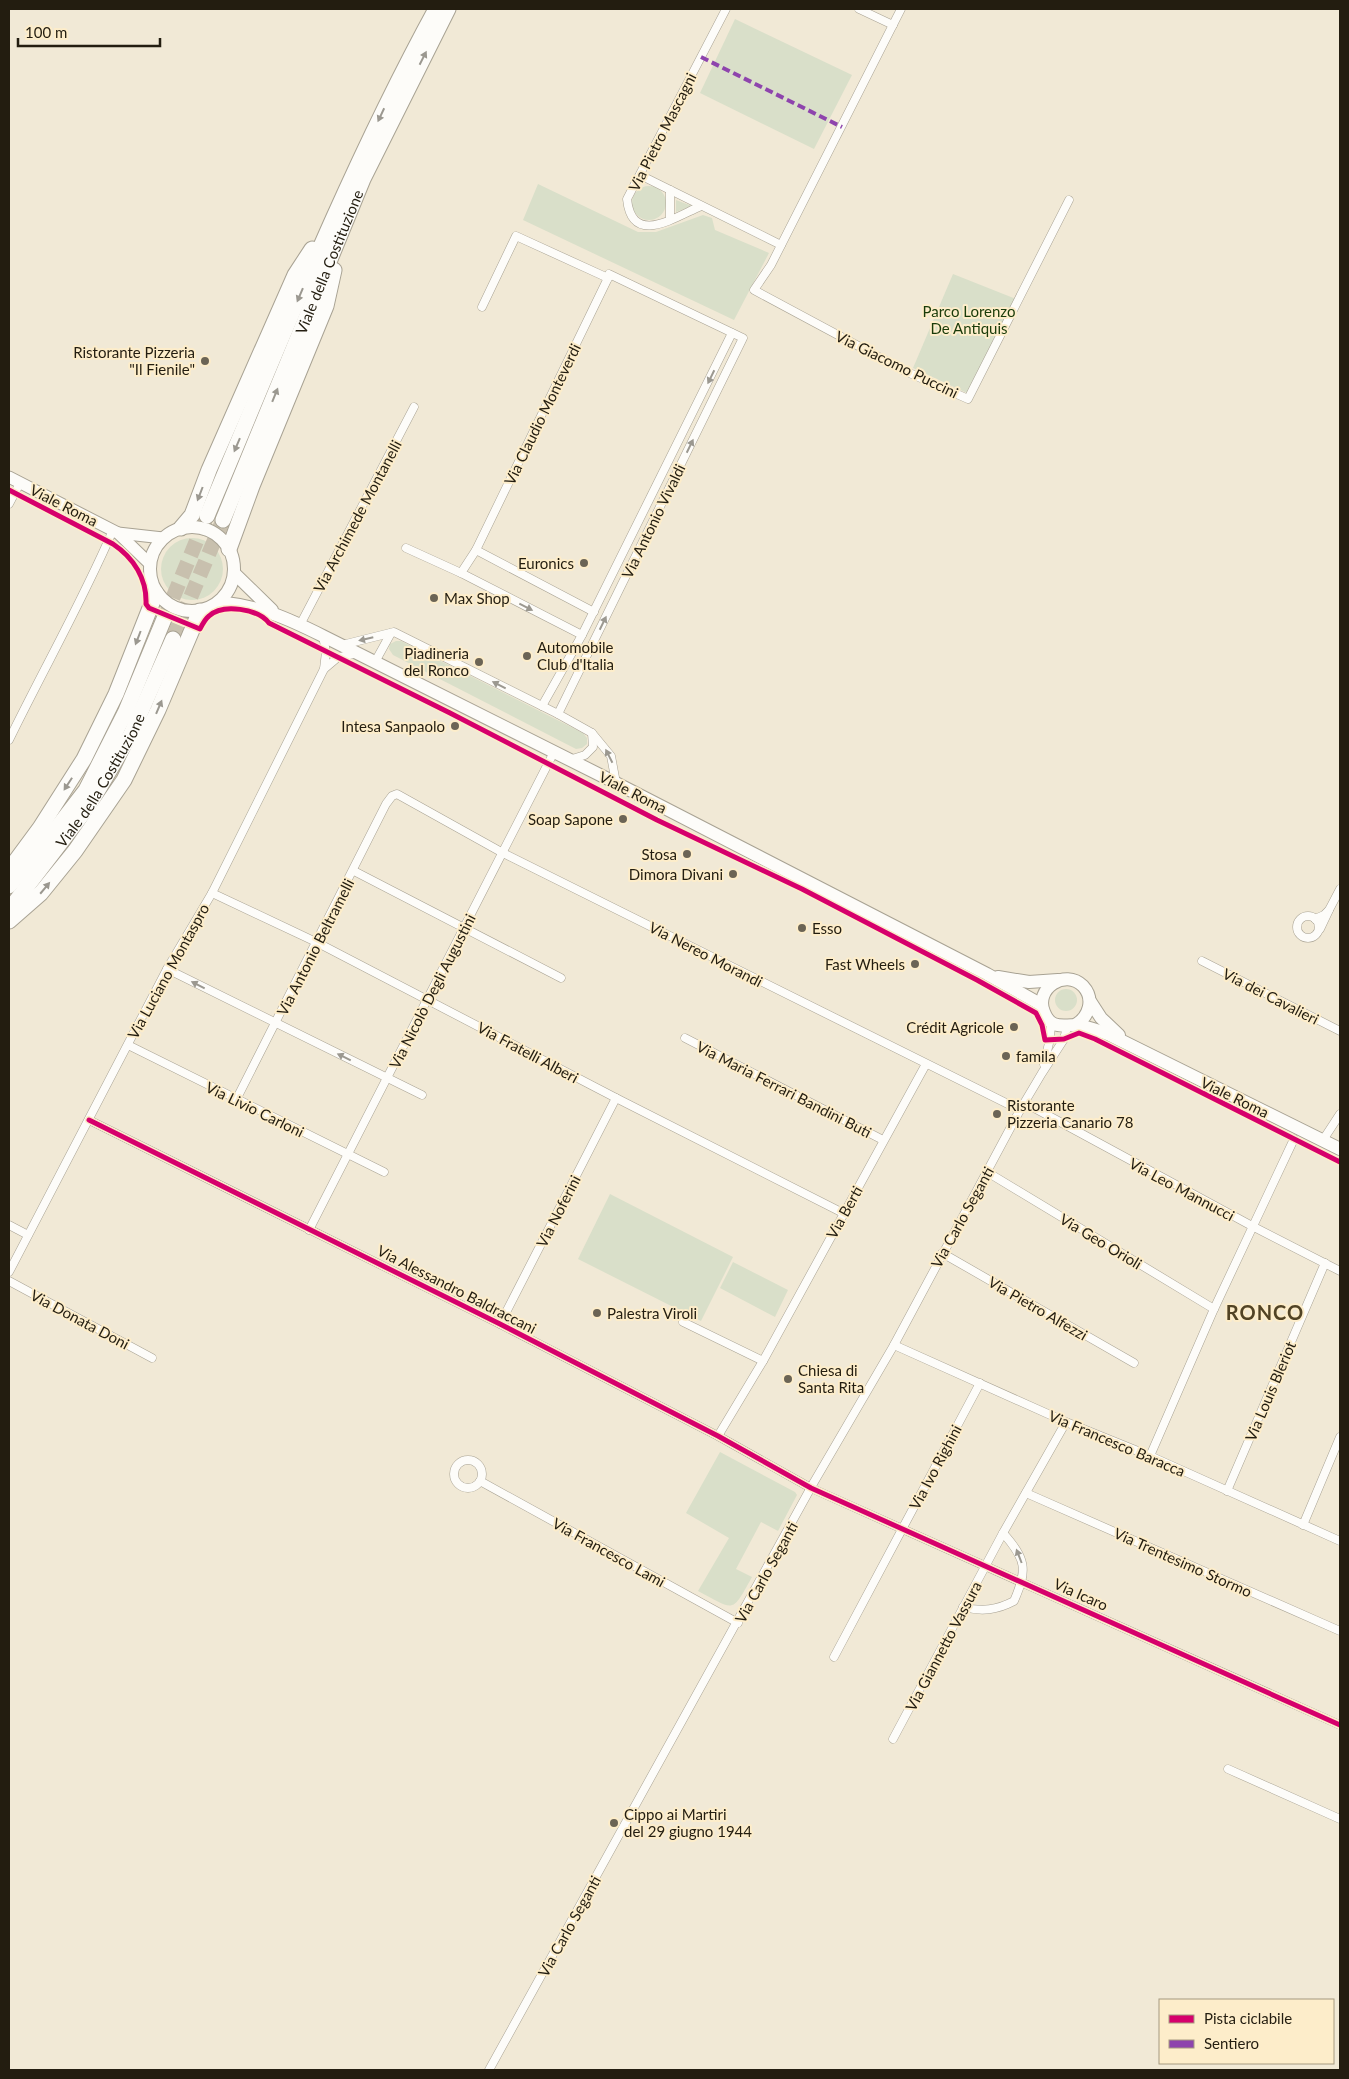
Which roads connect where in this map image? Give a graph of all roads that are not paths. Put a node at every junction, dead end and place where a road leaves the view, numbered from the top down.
1 (436, 9) edge
2 (448, 9) edge
3 (726, 9) edge
4 (859, 9) edge
5 (901, 9) edge
6 (893, 25) junction
7 (640, 175) junction
8 (670, 190) junction
9 (1069, 200) dead end
10 (701, 206) junction
11 (335, 214) junction
12 (670, 219) junction
13 (344, 226) junction
14 (781, 245) junction
15 (608, 278) junction
16 (482, 307) dead end
17 (732, 333) junction
18 (414, 407) dead end
19 (9, 477) edge
20 (20, 482) junction
21 (9, 504) edge
22 (207, 516) tunnel mouth
23 (222, 520) tunnel mouth
24 (181, 528) junction
25 (116, 532) junction
26 (163, 538) junction
27 (406, 548) dead end
28 (229, 549) junction
29 (476, 550) junction
30 (150, 564) junction
31 (234, 573) junction
32 (461, 573) junction
33 (156, 593) junction
34 (219, 602) junction
35 (200, 611) junction
36 (594, 612) junction
37 (276, 613) junction
38 (164, 619) tunnel mouth
39 (300, 625) junction
40 (391, 633) junction
41 (582, 635) junction
42 (323, 636) junction
43 (173, 639) tunnel mouth
44 (342, 646) junction
45 (357, 653) junction
46 (375, 662) junction
47 (324, 669) junction
48 (542, 706) junction
49 (558, 714) junction
50 (592, 733) junction
51 (9, 740) edge
52 (554, 752) junction
53 (569, 760) junction
54 (616, 783) junction
55 (394, 795) joint
56 (503, 853) junction
57 (9, 870) edge
58 (354, 871) junction
59 (9, 886) edge
60 (1340, 889) edge
61 (212, 893) junction
62 (9, 910) edge
63 (1329, 910) junction
64 (1315, 919) junction
65 (9, 921) edge
66 (464, 928) junction
67 (1319, 930) junction
68 (316, 942) junction
69 (1202, 961) dead end
70 (167, 969) junction
71 (989, 975) junction
72 (561, 978) dead end
73 (1058, 980) junction
74 (427, 999) junction
75 (1090, 1001) junction
76 (1042, 1005) junction
77 (1051, 1022) junction
78 (276, 1024) junction
79 (1071, 1026) junction
80 (1340, 1031) edge
81 (685, 1038) dead end
82 (1130, 1044) junction
83 (128, 1045) junction
84 (926, 1064) junction
85 (1042, 1073) junction
86 (387, 1079) junction
87 (422, 1096) dead end
88 (616, 1098) junction
89 (236, 1100) junction
90 (1022, 1107) junction
91 (1340, 1114) edge
92 (89, 1120) junction
93 (1294, 1139) dead end
94 (883, 1140) junction
95 (1323, 1140) junction
96 (1340, 1149) edge
97 (348, 1155) junction
98 (384, 1172) dead end
99 (987, 1172) junction
100 (843, 1213) junction
101 (9, 1225) edge
102 (1252, 1226) junction
103 (309, 1230) junction
104 (28, 1235) junction
105 (942, 1253) junction
106 (1325, 1263) junction
107 (1340, 1271) edge
108 (9, 1272) edge
109 (9, 1281) edge
110 (1214, 1309) junction
111 (683, 1322) dead end
112 (500, 1324) junction
113 (894, 1344) junction
114 (152, 1358) dead end
115 (763, 1361) junction
116 (1134, 1363) dead end
117 (980, 1383) junction
118 (1066, 1422) junction
119 (718, 1436) junction
120 (1340, 1437) edge
121 (1150, 1456) junction
122 (480, 1481) dead end
123 (811, 1488) junction
124 (1227, 1491) junction
125 (1026, 1493) junction
126 (1303, 1525) junction
127 (902, 1528) junction
128 (1003, 1532) junction
129 (1340, 1541) edge
130 (985, 1566) junction
131 (1023, 1582) junction
132 (963, 1607) junction
133 (738, 1623) junction
134 (1340, 1630) edge
135 (834, 1657) dead end
136 (1340, 1726) edge
137 (893, 1739) dead end
138 (1228, 1769) dead end
139 (1340, 1819) edge
140 (489, 2070) edge

1 -> 11 highway, Viale della Costituzione
13 -> 2 highway, Viale della Costituzione
3 - 7 street, Via Pietro Mascagni
4 - 6 street
5 - 6 street, Via Giacomo Puccini
6 - 14 street, Via Giacomo Puccini
7 - 8 street
7 - 12 street, Via Pietro Mascagni
8 - 10 street
8 - 12 street
9 - 14 street, Via Giacomo Puccini
10 - 12 street, Via Pietro Mascagni
10 - 14 street
11 -> 22 highway, Viale della Costituzione
11 -> 24 highway
23 -> 13 highway, Viale della Costituzione
13 - 28 highway
15 - 16 street
15 - 17 street
15 - 29 street, Via Claudio Monteverdi
17 -> 36 street, Via Antonio Vivaldi
49 -> 17 street, Via Antonio Vivaldi
18 - 39 street, Via Archimede Montanelli
19 - 20 main road, Viale Roma
20 - 21 street
20 - 25 main road, Viale Roma
24 - 26 main road
24 - 28 main road
25 - 26 main road, Viale Roma
25 - 30 main road, Viale Roma
25 - 51 street
26 - 30 main road
27 - 32 street
28 - 31 main road
29 - 32 street, Via Claudio Monteverdi
29 - 36 street
30 - 33 main road
31 - 34 main road
31 - 37 main road, Viale Roma
32 -> 41 street
33 - 35 main road
33 -> 57 highway
34 - 35 main road
34 - 37 main road, Viale Roma
65 -> 35 highway
36 - 41 street, Via Antonio Vivaldi
37 - 39 main road, Viale Roma
38 - 59 highway, Viale della Costituzione
39 - 42 main road, Viale Roma
40 -> 44 street
40 - 46 street
48 -> 40 street
41 - 48 street, Via Antonio Vivaldi
42 - 44 main road, Viale Roma
42 - 47 street, Via Luciano Montaspro
43 - 62 highway, Viale della Costituzione
44 - 45 main road, Viale Roma
45 - 46 main road, Viale Roma
45 - 47 street
46 - 52 main road, Viale Roma
47 - 61 street, Via Luciano Montaspro
48 - 49 street
49 - 50 street
50 - 53 street
54 -> 50 street
52 - 53 main road, Viale Roma
52 - 56 street, Via Nicolò Degli Augustini
53 - 54 main road, Viale Roma
54 - 71 main road, Viale Roma
55 - 56 street, Via Nereo Morandi
55 - 58 street, Via Antonio Beltramelli
56 - 66 street, Via Nicolò Degli Augustini
56 - 84 street, Via Nereo Morandi
58 - 66 street
58 - 68 street, Via Antonio Beltramelli
60 - 63 street
61 - 68 street, Via Fratelli Alberi
61 - 70 street, Via Luciano Montaspro
63 - 64 street
63 - 67 street
64 - 67 street
64 - 67 street
66 - 72 street
66 - 74 street, Via Nicolò Degli Augustini
68 - 74 street, Via Fratelli Alberi
68 - 78 street, Via Antonio Beltramelli
69 - 80 street, Via dei Cavalieri
78 -> 70 street
70 - 83 street, Via Luciano Montaspro
71 - 73 main road, Viale Roma
71 - 76 main road, Viale Roma
73 - 75 main road
73 - 76 main road
74 - 86 street, Via Nicolò Degli Augustini
74 - 88 street, Via Fratelli Alberi
75 - 79 main road
75 - 82 main road, Viale Roma
76 - 77 main road
77 - 79 main road
77 - 85 street, Via Carlo Seganti
86 -> 78 street
78 - 89 street, Via Antonio Beltramelli
79 - 82 main road, Viale Roma
79 - 85 street, Via Carlo Seganti
81 - 94 street, Via Maria Ferrari Bandini Buti
82 - 95 main road, Viale Roma
83 - 89 street, Via Livio Carloni
83 - 92 street, Via Luciano Montaspro
84 - 90 street, Via Nereo Morandi
84 - 94 street, Via Berti
85 - 90 street, Via Carlo Seganti
86 - 87 street
86 - 97 street, Via Nicolò Degli Augustini
88 - 100 street, Via Fratelli Alberi
88 - 112 street, Via Noferini
89 - 97 street, Via Livio Carloni
90 - 99 street, Via Carlo Seganti
90 - 102 street, Via Leo Mannucci
91 - 95 street
92 - 103 street, Via Alessandro Baldraccani
92 - 104 street, Via Luciano Montaspro
93 - 102 street
94 - 100 street, Via Berti
95 - 96 main road, Viale Roma
97 - 98 street, Via Livio Carloni
97 - 103 street, Via Nicolò Degli Augustini
99 - 105 street, Via Carlo Seganti
99 - 110 street, Via Geo Orioli
100 - 115 street, Via Berti
101 - 104 street
102 - 106 street, Via Leo Mannucci
102 - 110 street
103 - 112 street, Via Alessandro Baldraccani
104 - 108 street, Via Luciano Montaspro
105 - 113 street, Via Carlo Seganti
105 - 116 street, Via Pietro Alfezzi
106 - 107 street, Via Leo Mannucci
106 - 124 street, Via Louis Bleriot
109 - 114 street, Via Donata Doni
110 - 121 street
111 - 115 street
112 - 119 street, Via Alessandro Baldraccani
113 - 117 street, Via Francesco Baracca
113 - 123 street, Via Carlo Seganti
115 - 119 street, Via Berti
117 - 118 street, Via Francesco Baracca
117 - 127 street, Via Ivo Righini
118 - 121 street, Via Francesco Baracca
118 - 125 street, Via Giannetto Vassura
119 - 123 street, Via Alessandro Baldraccani
120 - 126 street
121 - 124 street, Via Francesco Baracca
122 - 133 street, Via Francesco Lami
123 - 127 street, Via Icaro
123 - 133 street, Via Carlo Seganti
124 - 126 street, Via Francesco Baracca
125 - 128 street, Via Giannetto Vassura
125 - 134 street, Via Trentesimo Stormo
126 - 129 street, Via Francesco Baracca
127 - 130 street, Via Icaro
127 - 135 street, Via Ivo Righini
128 - 130 street, Via Giannetto Vassura
131 -> 128 street
130 - 131 street, Via Icaro
130 - 132 street, Via Giannetto Vassura
131 - 132 street
131 - 136 street, Via Icaro
132 - 137 street, Via Giannetto Vassura
133 - 140 street, Via Carlo Seganti
138 - 139 street

